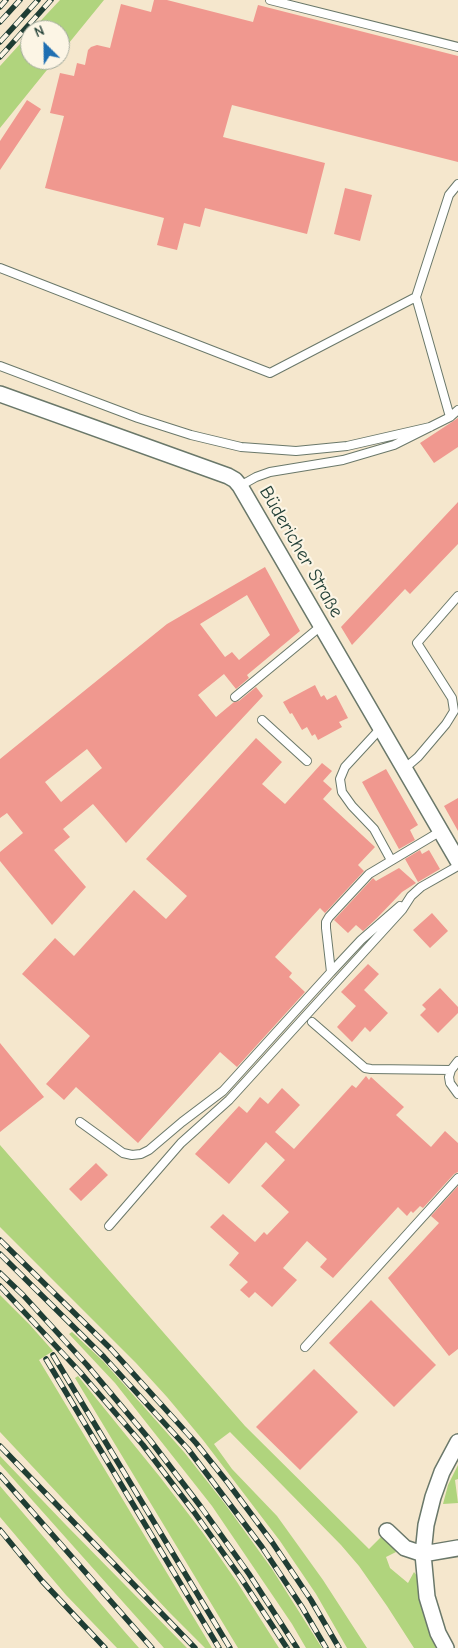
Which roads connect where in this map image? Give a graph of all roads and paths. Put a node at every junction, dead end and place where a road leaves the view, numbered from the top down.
1 (270, 0) edge
2 (458, 47) edge
3 (458, 184) edge
4 (0, 268) edge
5 (416, 296) junction
6 (0, 366) edge
7 (0, 394) edge
8 (458, 410) edge
9 (450, 417) junction
10 (430, 427) junction
11 (240, 486) junction
12 (458, 596) edge
13 (321, 626) junction
14 (235, 697) dead end
15 (262, 720) dead end
16 (380, 728) junction
17 (308, 761) dead end
18 (404, 769) junction
19 (441, 831) junction
20 (391, 860) junction
21 (458, 861) edge
22 (458, 866) edge
23 (410, 896) junction
24 (331, 972) junction
25 (312, 1022) dead end
26 (458, 1061) edge
27 (451, 1070) junction
28 (458, 1094) edge
29 (80, 1122) dead end
30 (170, 1132) junction
31 (181, 1143) junction
32 (458, 1178) edge
33 (109, 1226) dead end
34 (305, 1347) dead end
35 (458, 1442) edge
36 (387, 1531) dead end
37 (458, 1548) edge
38 (423, 1554) junction
39 (446, 1648) edge

1 - 2 lane
3 - 5 lane
4 - 5 lane
5 - 9 lane
6 - 10 lane
7 - 11 street, Büdericher Straße
8 - 9 lane
9 - 10 lane
10 - 11 lane
11 - 13 street, Büdericher Straße
12 - 18 lane
13 - 14 lane
13 - 16 street, Büdericher Straße
15 - 17 lane
16 - 18 street, Büdericher Straße
16 - 20 lane
18 - 19 street, Büdericher Straße
19 - 20 lane
19 - 21 street, Büdericher Straße
20 - 24 lane
22 - 23 lane
23 - 24 lane
23 - 31 lane
24 - 30 lane
25 - 27 lane
26 - 27 lane
27 - 28 lane
29 - 30 lane
30 - 31 lane
31 - 33 lane
32 - 34 lane
35 - 38 street
36 - 38 street
37 - 38 street
38 - 39 street

